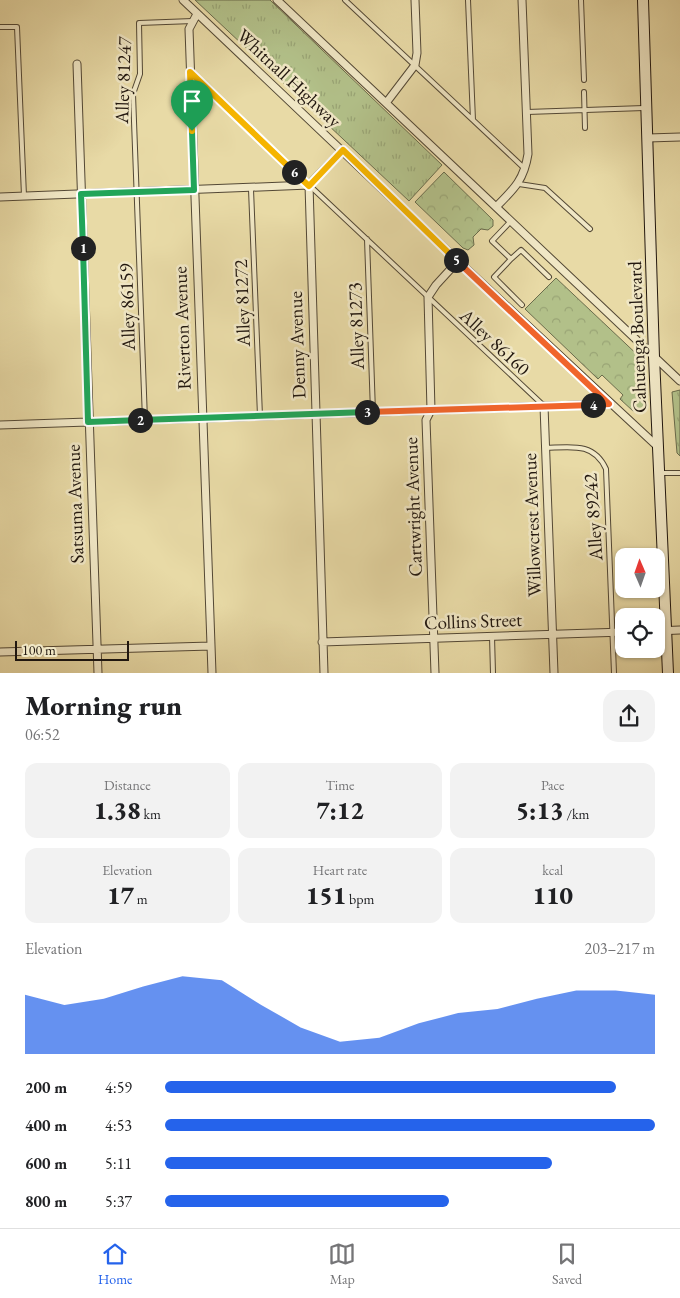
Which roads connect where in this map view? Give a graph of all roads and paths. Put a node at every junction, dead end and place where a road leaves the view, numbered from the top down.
1 (183, 0) edge
2 (277, 0) edge
3 (345, 0) edge
4 (415, 0) edge
5 (468, 0) edge
6 (522, 0) edge
7 (581, 0) edge
8 (643, 0) edge
9 (195, 18) junction
10 (0, 27) edge
11 (77, 64) dead end
12 (415, 65) junction
13 (190, 72) junction
14 (584, 80) dead end
15 (584, 92) dead end
16 (386, 103) junction
17 (647, 108) junction
18 (585, 110) junction
19 (527, 112) junction
20 (472, 120) junction
21 (585, 128) dead end
22 (680, 137) edge
23 (648, 138) junction
24 (343, 150) junction
25 (525, 170) junction
26 (518, 184) junction
27 (309, 186) junction
28 (251, 189) junction
29 (194, 190) junction
30 (136, 192) junction
31 (81, 194) junction
32 (24, 196) junction
33 (0, 197) edge
34 (496, 207) junction
35 (511, 221) junction
36 (590, 229) dead end
37 (367, 239) junction
38 (511, 259) junction
39 (458, 262) junction
40 (549, 277) dead end
41 (428, 297) junction
42 (522, 305) dead end
43 (654, 357) junction
44 (680, 381) edge
45 (609, 404) junction
46 (544, 406) junction
47 (430, 410) junction
48 (373, 412) junction
49 (316, 414) junction
50 (260, 416) junction
51 (202, 418) junction
52 (145, 420) junction
53 (88, 422) junction
54 (0, 425) edge
55 (658, 447) junction
56 (546, 448) junction
57 (659, 473) junction
58 (680, 473) edge
59 (661, 608) edge
60 (665, 630) edge
61 (680, 630) edge
62 (612, 632) junction
63 (552, 634) junction
64 (492, 636) junction
65 (433, 638) junction
66 (322, 642) junction
67 (211, 646) junction
68 (97, 649) junction
69 (0, 652) edge
70 (665, 655) edge
71 (98, 673) edge
72 (212, 673) edge
73 (324, 673) edge
74 (435, 673) edge
75 (494, 673) edge
76 (554, 673) edge
77 (614, 673) edge
78 (668, 673) edge

1 - 9 street, Whitnall Highway
2 - 16 street
3 - 12 lane
4 - 12 street
5 - 20 lane
6 - 19 street
7 - 14 lane
8 - 17 main road, Cahuenga Boulevard
9 - 13 street, Riverton Avenue
9 - 24 street, Whitnall Highway
9 - 30 lane, Alley 81247
10 - 32 lane
11 - 31 street, Satsuma Avenue
12 - 16 street
12 - 20 lane
13 - 27 lane, Alley 86160
13 - 29 street, Riverton Avenue
15 - 18 lane
16 - 34 street
17 - 18 lane
17 - 23 main road, Cahuenga Boulevard
18 - 19 lane
18 - 21 lane
19 - 25 street
20 - 25 lane
22 - 23 street
23 - 43 main road, Cahuenga Boulevard
24 - 27 street
24 - 39 street, Whitnall Highway
25 - 26 street
26 - 34 street
26 - 36 lane
27 - 28 street
27 - 37 lane, Alley 86160
27 - 49 street, Denny Avenue
28 - 29 street
28 - 50 lane, Alley 81272
29 - 30 street
29 - 51 street, Riverton Avenue
30 - 31 street
30 - 52 lane, Alley 86159
31 - 32 street
31 - 53 street, Satsuma Avenue
32 - 33 street
34 - 35 street
35 - 38 lane
35 - 43 street
37 - 41 lane, Alley 86160
37 - 48 lane, Alley 81273
38 - 40 lane
38 - 42 lane
39 - 41 street
39 - 45 street, Whitnall Highway
41 - 46 lane, Alley 86160
41 - 47 street, Cartwright Avenue
43 - 44 street
43 - 55 main road, Cahuenga Boulevard
45 - 46 street
45 - 55 street, Whitnall Highway
46 - 47 street
46 - 56 street, Willowcrest Avenue
47 - 48 street
47 - 65 street, Cartwright Avenue
48 - 49 street
49 - 50 street
49 - 66 street, Denny Avenue
50 - 51 street
51 - 52 street
51 - 67 street, Riverton Avenue
52 - 53 street
53 - 54 street
53 - 68 street, Satsuma Avenue
55 - 57 main road, Cahuenga Boulevard
56 - 62 lane, Alley 89242
56 - 63 street, Willowcrest Avenue
57 - 58 lane
57 - 59 main road, Cahuenga Boulevard
60 - 61 street
62 - 63 street, Collins Street
62 - 77 lane, Alley 89242
63 - 64 street, Collins Street
63 - 76 street, Willowcrest Avenue
64 - 65 street, Collins Street
64 - 75 lane
65 - 66 street, Collins Street
65 - 74 street, Cartwright Avenue
66 - 73 street, Denny Avenue
67 - 68 street
67 - 72 street, Riverton Avenue
68 - 69 street
68 - 71 street, Satsuma Avenue
70 - 78 main road, Cahuenga Boulevard

